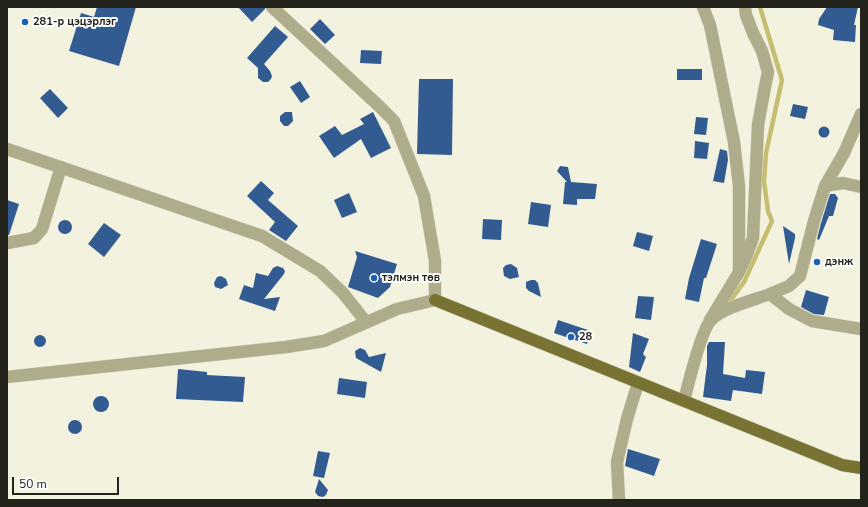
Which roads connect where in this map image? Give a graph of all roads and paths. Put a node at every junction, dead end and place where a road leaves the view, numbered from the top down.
1 (272, 7) edge
2 (703, 7) edge
3 (745, 7) edge
4 (861, 114) edge
5 (7, 149) edge
6 (61, 167) junction
7 (825, 186) junction
8 (861, 186) edge
9 (7, 243) edge
10 (739, 272) junction
11 (770, 294) junction
12 (435, 300) junction
13 (710, 320) junction
14 (366, 322) junction
15 (861, 329) edge
16 (7, 377) edge
17 (638, 383) junction
18 (684, 401) junction
19 (861, 468) edge
20 (619, 500) edge

1 - 12 street
2 - 10 street
3 - 10 street
4 - 7 street
5 - 6 street
6 - 9 street
6 - 14 street
7 - 8 street
7 - 11 street
10 - 13 street
11 - 13 street
11 - 15 street
12 - 14 street
12 - 17 main road
13 - 18 street
14 - 16 street
17 - 18 main road
17 - 20 street
18 - 19 main road

